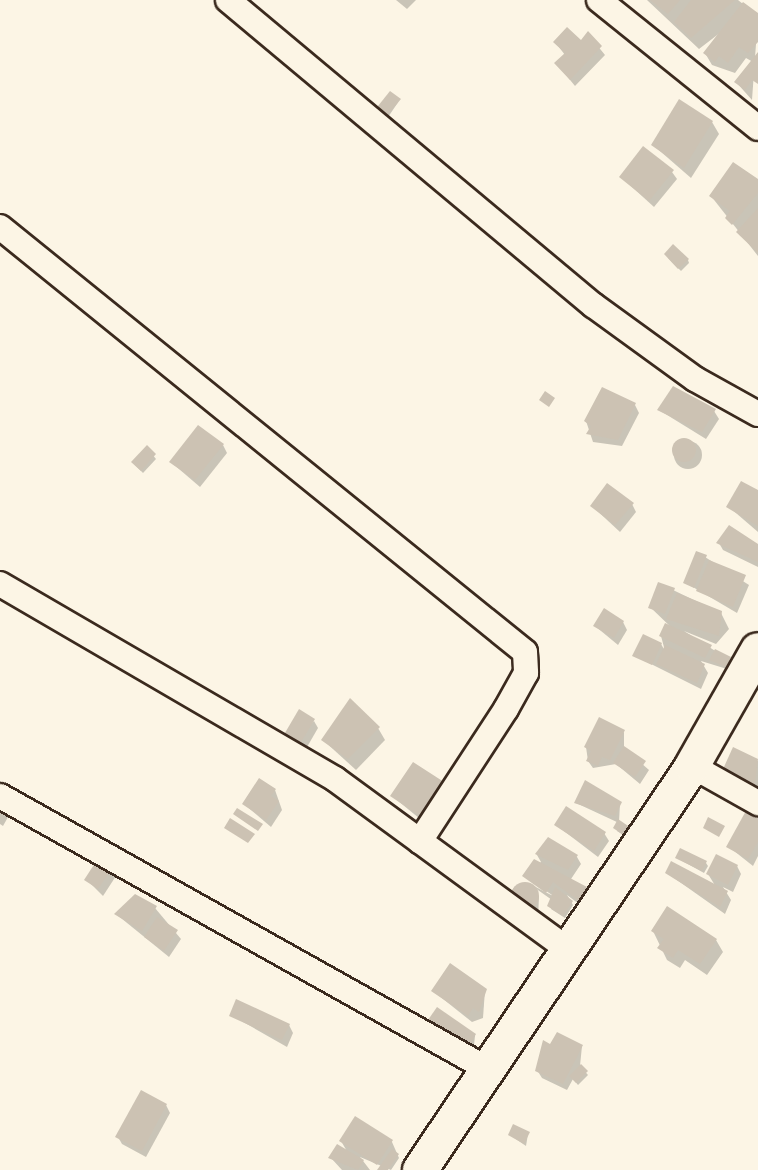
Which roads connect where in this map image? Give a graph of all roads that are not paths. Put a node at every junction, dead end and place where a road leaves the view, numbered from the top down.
1 (228, 0) edge
2 (599, 0) edge
3 (758, 128) edge
4 (0, 227) edge
5 (758, 414) edge
6 (0, 584) edge
7 (758, 650) edge
8 (692, 766) junction
9 (0, 796) edge
10 (758, 803) edge
11 (420, 841) junction
12 (569, 950) junction
13 (484, 1067) junction
14 (420, 1170) edge

1 - 5 street
2 - 3 street
4 - 11 street
6 - 11 street
7 - 8 street
8 - 10 street
8 - 12 street
9 - 13 street
11 - 12 street
12 - 13 street
13 - 14 street

